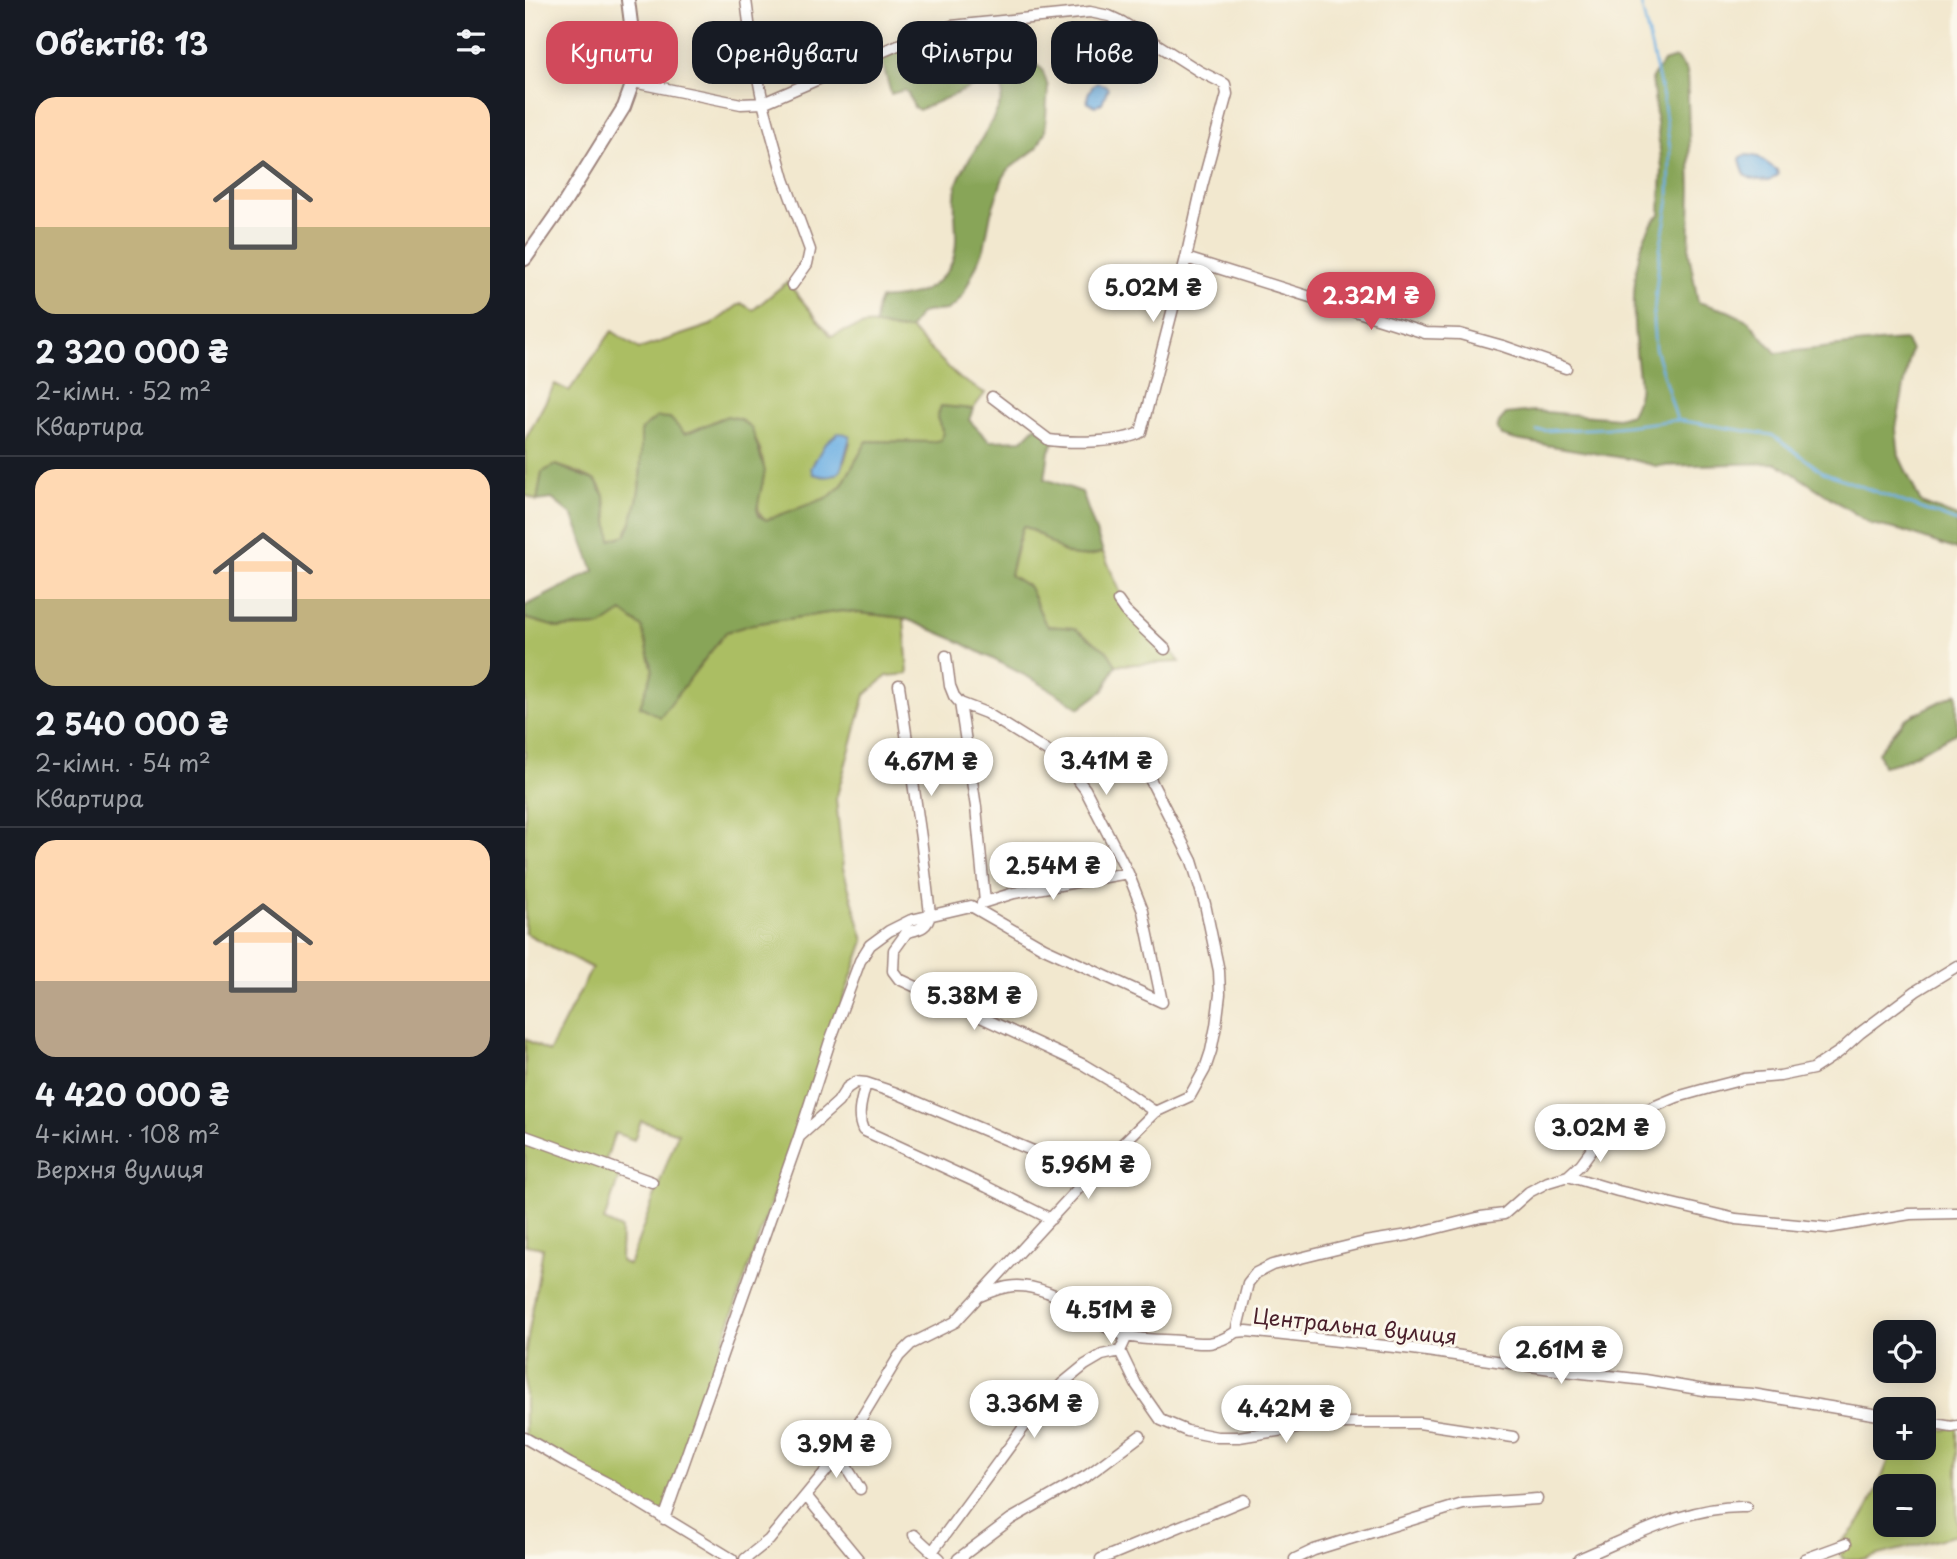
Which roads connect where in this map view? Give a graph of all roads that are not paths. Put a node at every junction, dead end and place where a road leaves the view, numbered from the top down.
1 (628, 0) edge
2 (747, 0) edge
3 (631, 21) edge
4 (632, 84) edge
5 (643, 84) edge
6 (763, 103) junction
7 (1186, 258) junction
8 (525, 259) edge
9 (792, 285) dead end
10 (1566, 368) dead end
11 (992, 397) dead end
12 (1118, 601) dead end
13 (1165, 649) dead end
14 (946, 656) dead end
15 (899, 685) dead end
16 (960, 703) junction
17 (1147, 773) dead end
18 (1128, 873) junction
19 (985, 902) junction
20 (971, 906) junction
21 (930, 914) junction
22 (1957, 966) edge
23 (866, 1083) junction
24 (1155, 1112) junction
25 (525, 1136) edge
26 (799, 1137) junction
27 (1568, 1176) junction
28 (1086, 1180) junction
29 (652, 1182) dead end
30 (1957, 1213) edge
31 (1051, 1219) junction
32 (980, 1296) junction
33 (1236, 1332) junction
34 (1127, 1336) junction
35 (1120, 1351) junction
36 (1873, 1414) edge
37 (1936, 1424) edge
38 (1957, 1426) edge
39 (1140, 1436) dead end
40 (1513, 1437) dead end
41 (525, 1438) edge
42 (839, 1455) junction
43 (860, 1489) dead end
44 (807, 1497) junction
45 (1537, 1499) dead end
46 (1244, 1500) dead end
47 (1747, 1507) dead end
48 (664, 1519) junction
49 (914, 1535) dead end
50 (1846, 1544) dead end
51 (936, 1556) edge
52 (732, 1559) edge
53 (745, 1559) edge
54 (858, 1559) edge
55 (958, 1559) edge
56 (1101, 1559) edge
57 (1295, 1559) edge
58 (1579, 1559) edge
59 (1805, 1559) edge

1 - 3 street
2 - 6 street
4 - 8 street
5 - 6 street
6 - 7 street
6 - 9 street
7 - 10 street
7 - 11 street
12 - 13 street
14 - 16 street
15 - 21 street
16 - 18 street
16 - 19 street
17 - 24 street
18 - 19 street
18 - 20 street
19 - 20 street
20 - 21 street
21 - 24 street
21 - 26 street
22 - 27 street
23 - 26 street
23 - 28 street
23 - 31 street
24 - 28 street
25 - 29 street
26 - 48 street
27 - 30 street
27 - 33 street
28 - 31 street
31 - 32 street
32 - 34 street
32 - 42 street
33 - 34 street
33 - 36 street, Центральна вулиця
34 - 35 street
35 - 40 street
35 - 51 street
37 - 38 street
39 - 55 street
41 - 48 street
42 - 43 street
42 - 44 street
44 - 53 street
44 - 54 street
45 - 57 street
46 - 56 street
47 - 58 street
48 - 52 street
49 - 51 street
50 - 59 street

